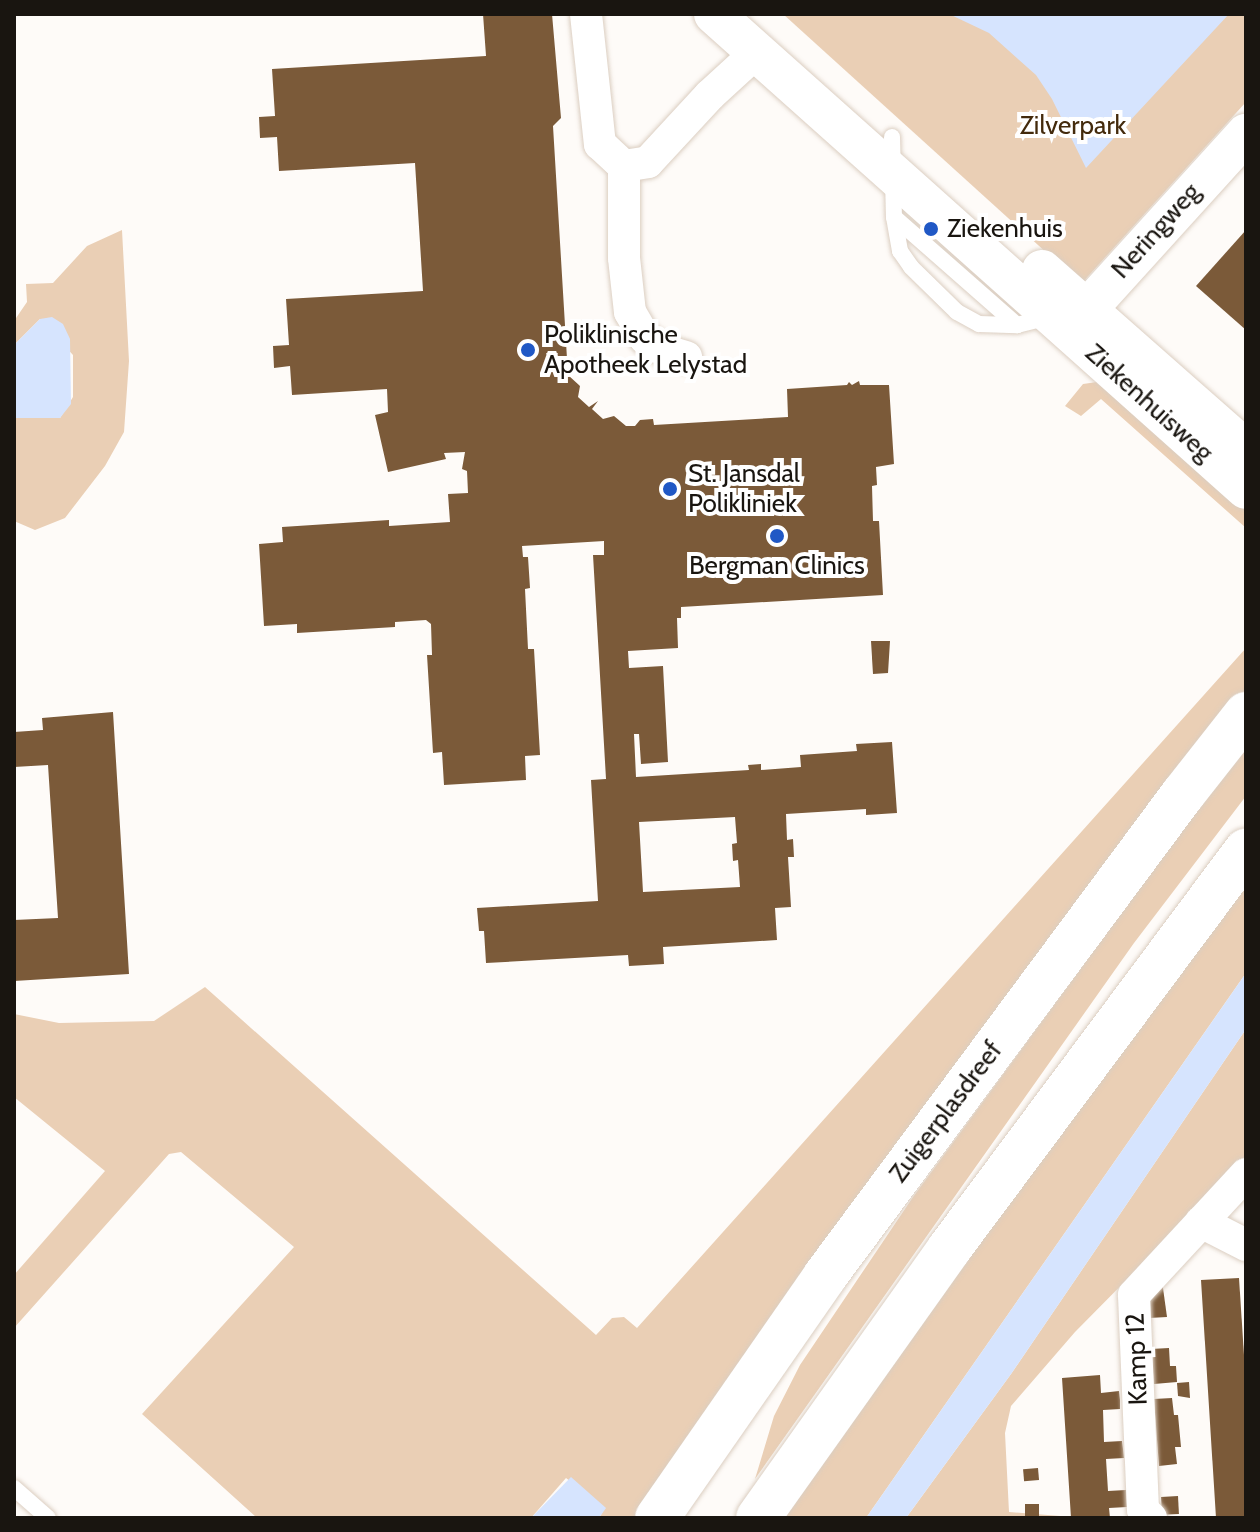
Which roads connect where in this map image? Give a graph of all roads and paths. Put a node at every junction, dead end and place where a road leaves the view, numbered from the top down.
1 (586, 14) edge
2 (714, 14) edge
3 (755, 33) edge
4 (1246, 134) edge
5 (892, 137) junction
6 (624, 166) junction
7 (895, 177) junction
8 (894, 217) junction
9 (1056, 320) junction
10 (686, 357) dead end
11 (1246, 450) edge
12 (1246, 489) edge
13 (1246, 714) edge
14 (1246, 850) edge
15 (1246, 1174) edge
16 (1201, 1222) junction
17 (1246, 1245) edge
18 (14, 1488) edge
19 (48, 1518) edge
20 (657, 1518) edge
21 (758, 1518) edge
22 (1151, 1518) edge

1 - 6 street
2 - 3 street, Ziekenhuisweg
3 - 5 street, Ziekenhuisweg
3 - 6 street
3 - 7 street, Ziekenhuisweg
4 - 9 street, Neringweg
5 - 7 lane
5 - 9 street, Ziekenhuisweg
6 - 10 street
7 - 8 lane
7 - 9 street, Ziekenhuisweg
8 - 9 lane, Ziekenhuisweg
8 - 9 lane
9 - 11 street, Ziekenhuisweg
9 - 12 street, Ziekenhuisweg
13 - 20 main road, Zuigerplasdreef
14 - 21 main road
15 - 16 street, Kamp 12
16 - 17 street
16 - 22 street, Kamp 12
18 - 19 lane

